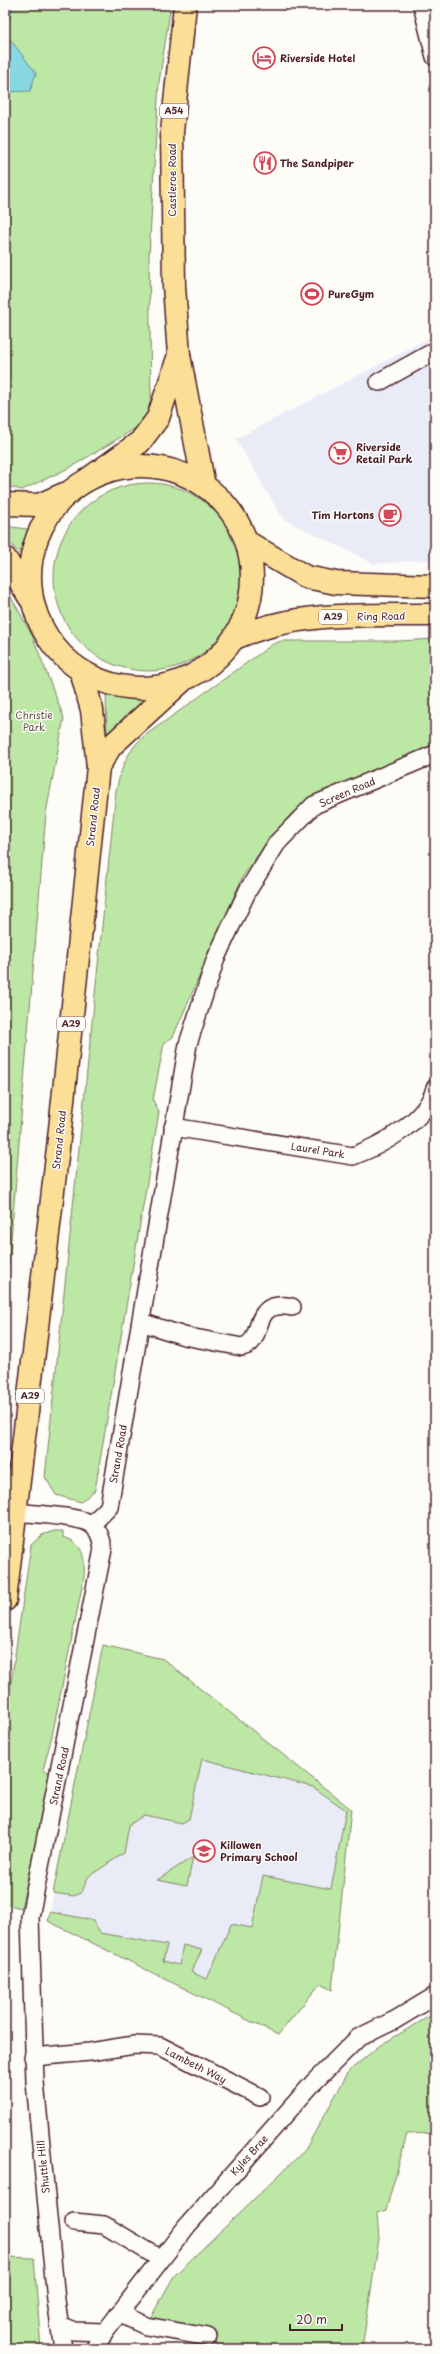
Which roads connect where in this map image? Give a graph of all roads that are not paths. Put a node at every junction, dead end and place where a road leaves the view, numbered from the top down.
1 (185, 5) edge
2 (422, 5) edge
3 (435, 57) edge
4 (435, 351) edge
5 (179, 355) junction
6 (379, 382) dead end
7 (87, 480) junction
8 (204, 486) junction
9 (69, 492) junction
10 (5, 504) edge
11 (247, 542) junction
12 (5, 558) edge
13 (435, 586) edge
14 (32, 602) junction
15 (435, 615) edge
16 (235, 638) junction
17 (81, 671) junction
18 (181, 682) junction
19 (435, 754) edge
20 (98, 768) junction
21 (248, 890) joint
22 (435, 1088) edge
23 (173, 1127) junction
24 (292, 1307) dead end
25 (141, 1322) junction
26 (16, 1512) junction
27 (92, 1524) junction
28 (5, 1600) edge
29 (435, 1996) edge
30 (32, 2008) joint
31 (33, 2057) junction
32 (260, 2097) dead end
33 (74, 2222) dead end
34 (162, 2259) junction
35 (119, 2313) junction
36 (59, 2324) junction
37 (105, 2332) junction
38 (208, 2337) dead end
39 (63, 2349) edge
40 (94, 2349) edge

1 - 5 main road, Castleroe Road / A54
2 - 3 street
4 - 6 street
5 - 7 main road, Castleroe Road / A54
5 - 8 main road, Castleroe Road / A54
7 - 8 main road, A29
7 - 9 main road, A29
8 - 11 main road, A29
9 - 10 main road, A29
9 - 14 main road, A29
11 - 13 main road
11 - 16 main road, A29
12 - 14 main road, A29
14 - 17 main road, A29
15 - 16 main road, Ring Road / A29
16 - 18 main road, A29
17 - 18 main road, A29
17 - 20 main road, Strand Road / A29
18 - 20 main road, Strand Road / A29
19 - 21 street, Screen Road
20 - 26 main road, Strand Road / A29
21 - 23 street, Strand Road
22 - 23 street, Laurel Park
23 - 25 street, Strand Road
24 - 25 street
25 - 27 street, Strand Road
26 - 27 street
26 - 28 main road, Strand Road / A29
27 - 30 street, Strand Road
29 - 34 street, Kyles Brae
30 - 31 street, Shuttle Hill
31 - 32 street, Lambeth Way
31 - 36 street, Shuttle Hill
33 - 34 street
34 - 35 street, Kyles Brae
35 - 37 street, Kyles Brae
35 - 38 street
36 - 37 street
36 - 39 street, Shuttle Hill
37 - 40 street, Kyles Brae

